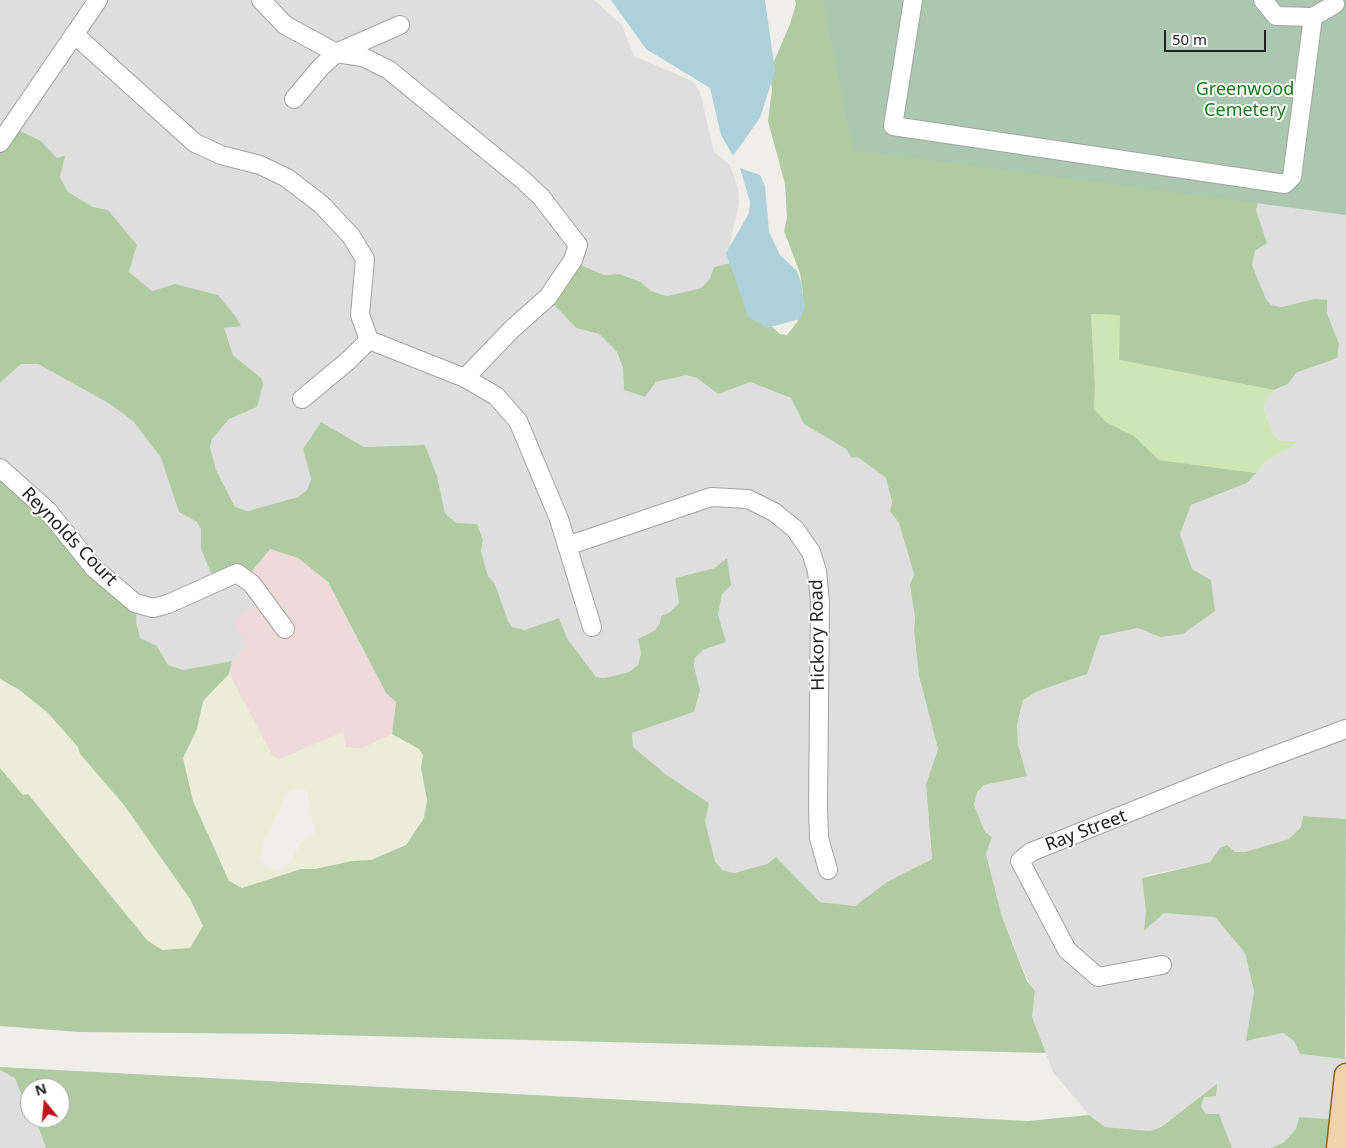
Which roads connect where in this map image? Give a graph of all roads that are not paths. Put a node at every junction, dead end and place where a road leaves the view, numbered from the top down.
1 (98, 0) edge
2 (261, 0) edge
3 (913, 0) edge
4 (1263, 0) edge
5 (1337, 3) edge
6 (1313, 17) junction
7 (400, 24) dead end
8 (74, 34) junction
9 (336, 53) junction
10 (294, 99) dead end
11 (0, 142) edge
12 (369, 340) junction
13 (465, 378) junction
14 (302, 399) dead end
15 (0, 468) edge
16 (567, 546) junction
17 (592, 627) dead end
18 (285, 630) dead end
19 (1346, 729) edge
20 (828, 870) dead end
21 (1162, 965) dead end
22 (1346, 1075) edge
23 (1341, 1140) edge

1 - 8 street
2 - 9 street
3 - 6 street
4 - 6 street
5 - 6 street
7 - 9 street
8 - 11 street
8 - 12 street
9 - 10 street
9 - 13 street
12 - 13 street
12 - 14 street
13 - 16 street
15 - 18 street, Reynolds Court
16 - 17 street
16 - 20 street, Hickory Road
19 - 21 street, Ray Street
22 - 23 main road

